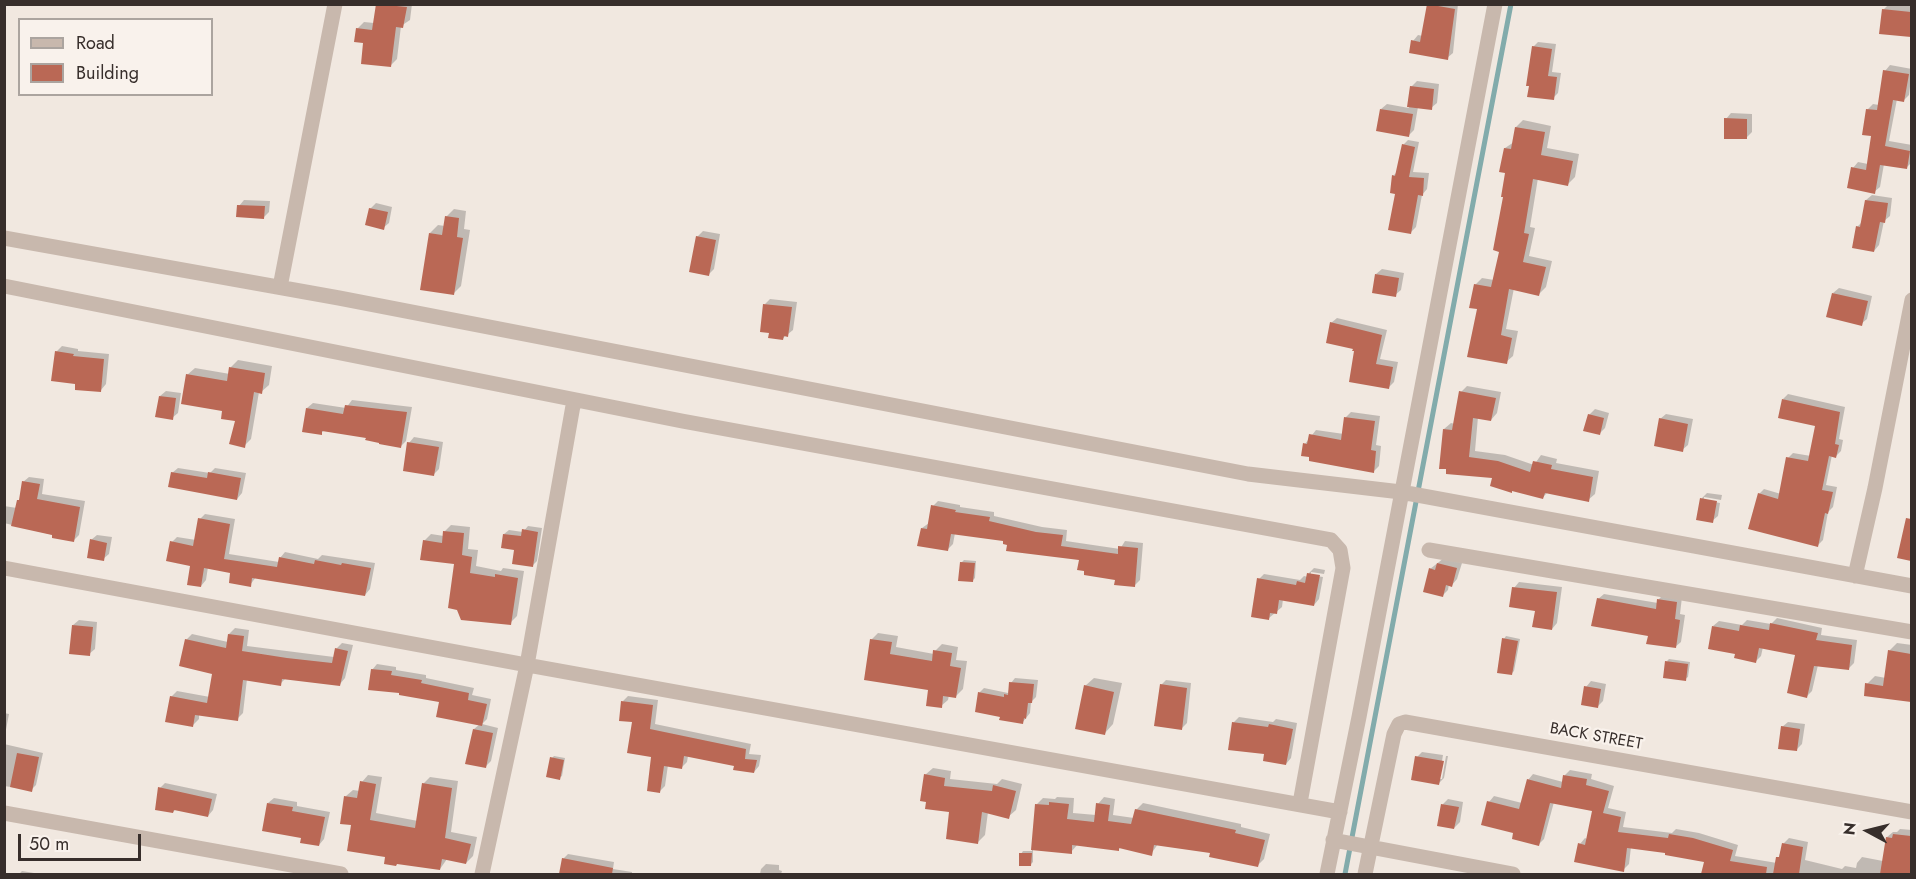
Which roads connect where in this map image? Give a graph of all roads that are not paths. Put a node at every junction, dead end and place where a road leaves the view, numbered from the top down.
1 (336, 4) edge
2 (1495, 4) edge
3 (4, 238) edge
4 (4, 286) edge
5 (280, 287) junction
6 (1911, 300) edge
7 (574, 400) junction
8 (1401, 492) junction
9 (1429, 550) dead end
10 (4, 568) edge
11 (1855, 576) junction
12 (1911, 586) edge
13 (1911, 632) edge
14 (527, 665) junction
15 (1300, 803) junction
16 (1340, 812) junction
17 (1911, 812) edge
18 (4, 813) edge
19 (1333, 840) junction
20 (1371, 847) junction
21 (341, 874) edge
22 (482, 874) edge
23 (1327, 874) edge
24 (1365, 874) edge
25 (1513, 874) edge

1 - 5 street
2 - 8 street
3 - 5 street
4 - 7 street
5 - 8 street
6 - 11 street
7 - 14 street
7 - 15 street
8 - 11 street
8 - 16 street
9 - 13 street
10 - 14 street
11 - 12 street
14 - 15 street
14 - 22 street
15 - 16 street
16 - 19 street
17 - 20 street, BACK STREET
18 - 21 street
19 - 20 street
19 - 23 street
20 - 24 street
20 - 25 street

